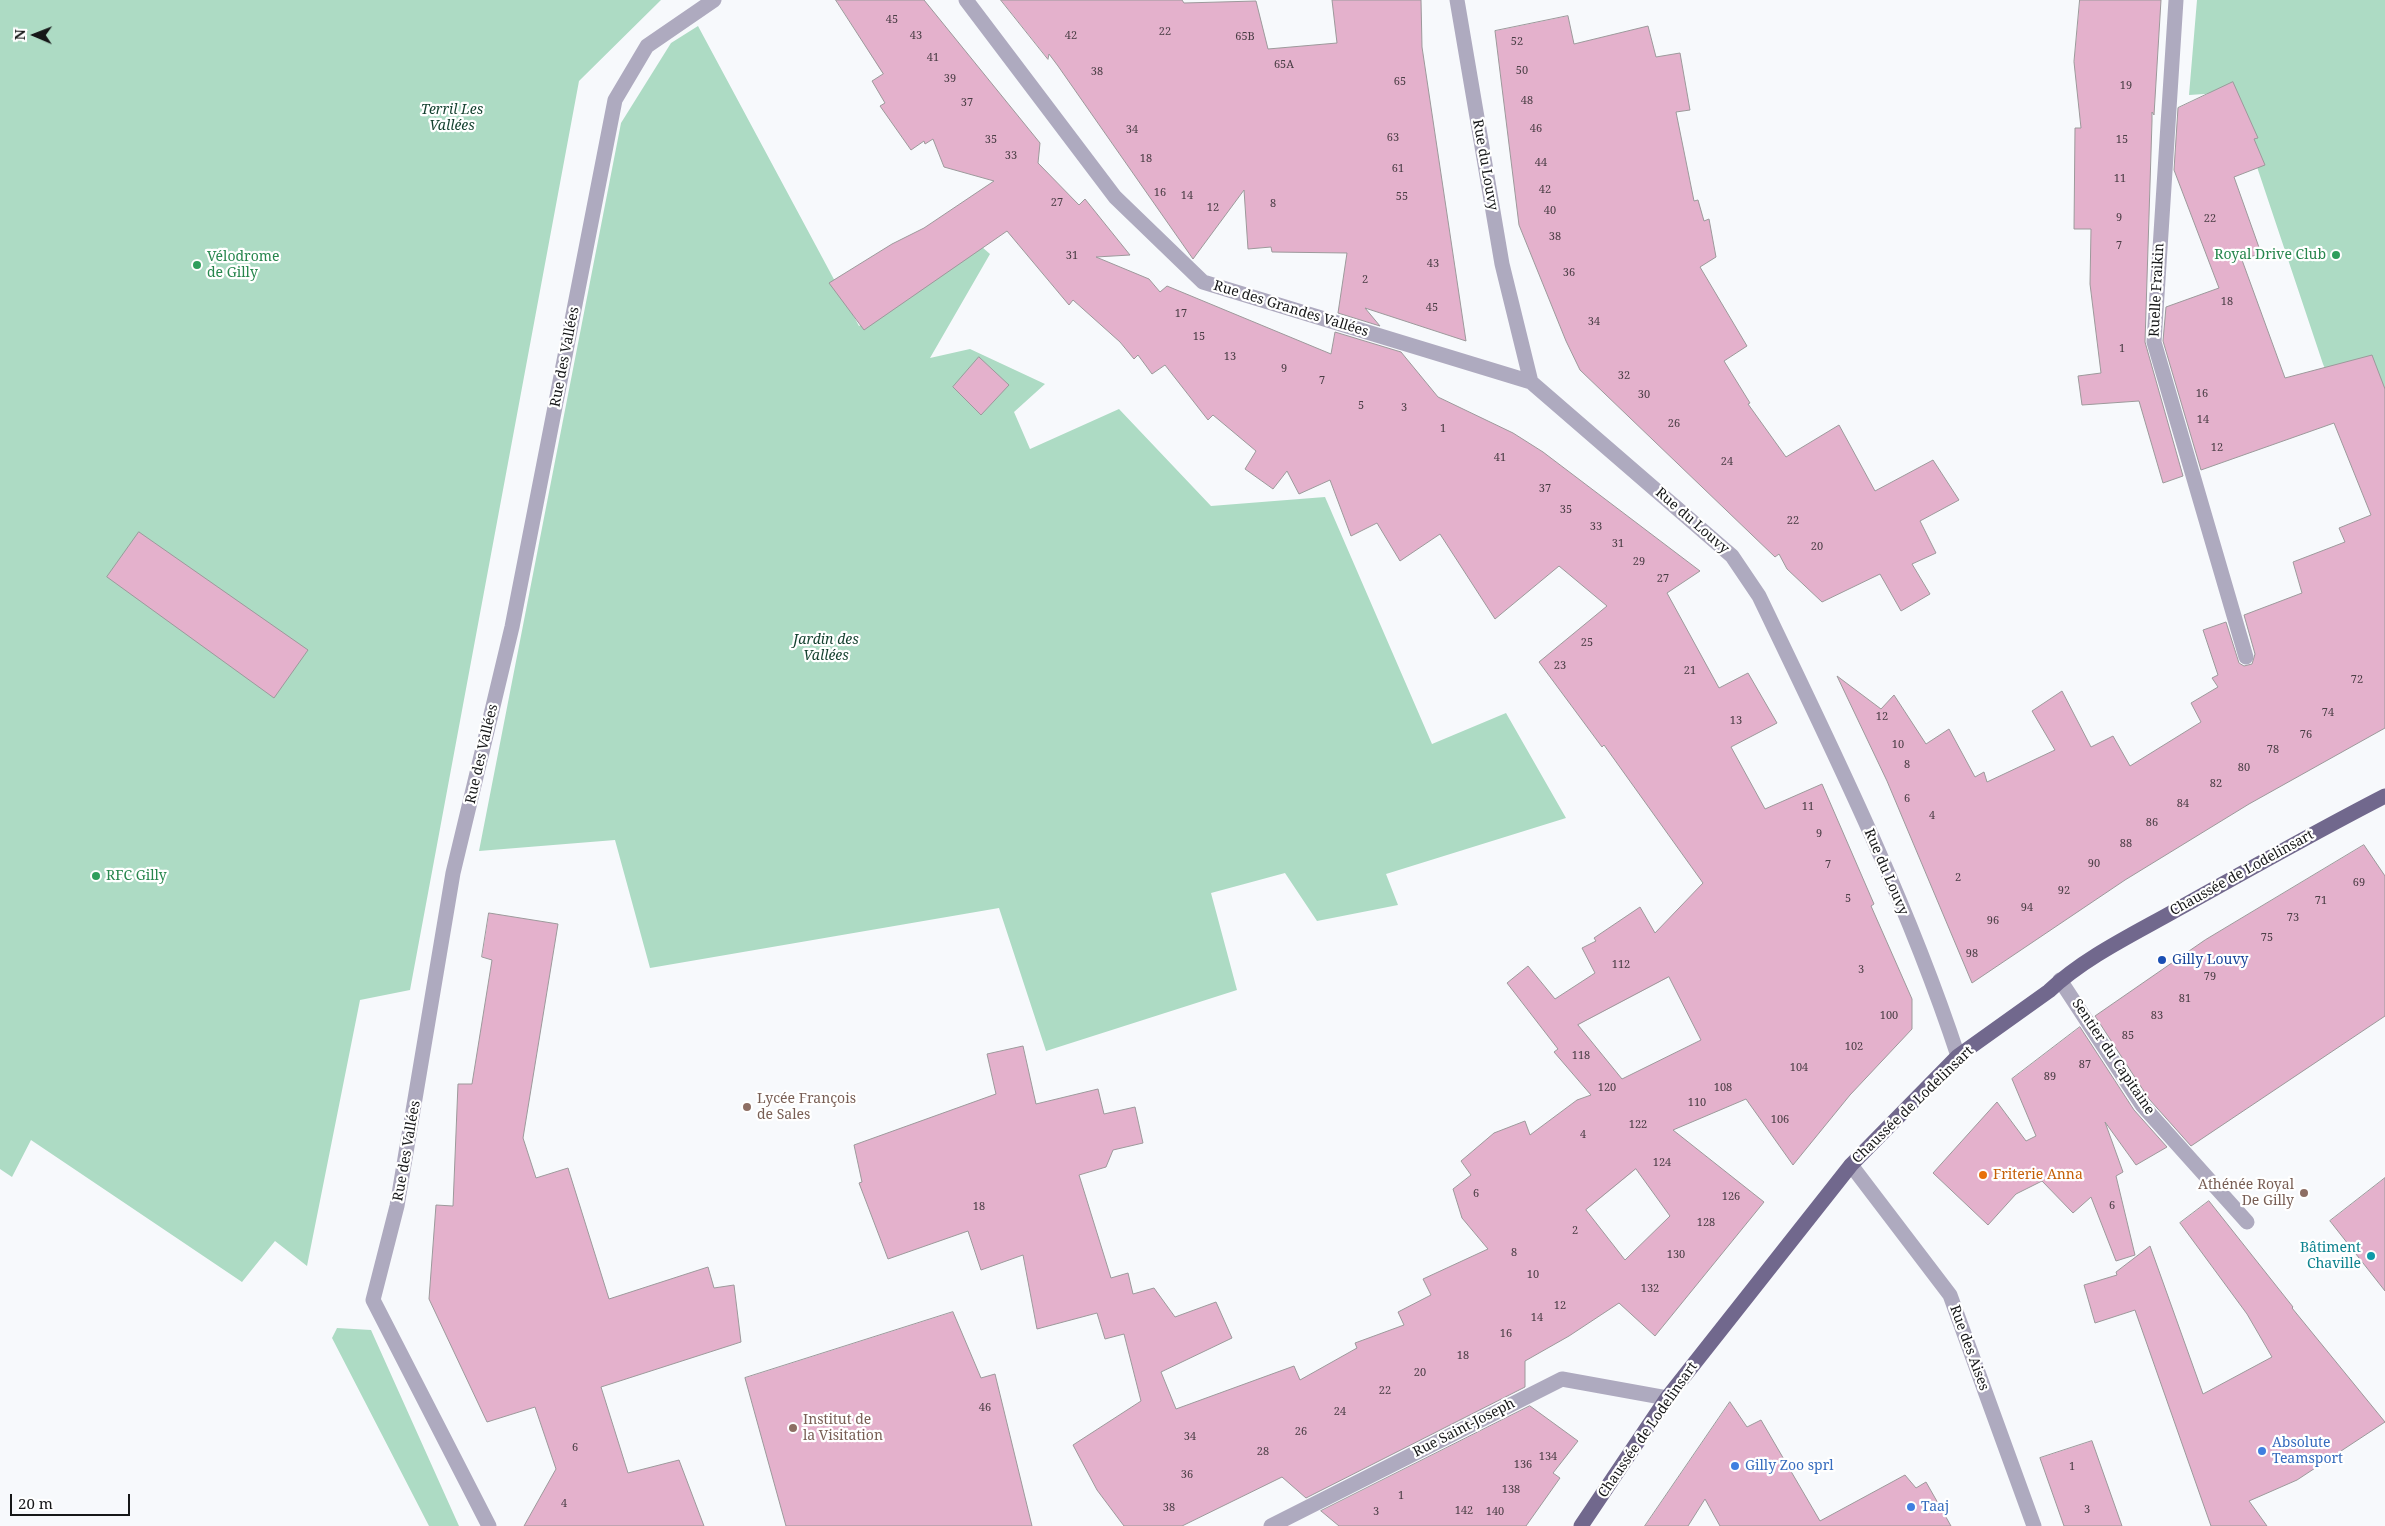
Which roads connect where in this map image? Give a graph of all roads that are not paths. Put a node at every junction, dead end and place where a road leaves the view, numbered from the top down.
1 (714, 0) edge
2 (966, 0) edge
3 (1458, 0) edge
4 (2176, 0) edge
5 (1531, 382) junction
6 (2246, 657) dead end
7 (2385, 796) edge
8 (2060, 980) junction
9 (1958, 1056) junction
10 (1850, 1165) junction
11 (2247, 1222) dead end
12 (1667, 1398) junction
13 (489, 1526) edge
14 (1272, 1526) edge
15 (1581, 1526) edge
16 (2034, 1526) edge

1 - 13 street, Rue des Vallées
2 - 5 street, Rue des Grandes Vallées
3 - 5 street, Rue du Louvy
4 - 6 street, Ruelle Fraikin
5 - 9 street, Rue du Louvy
7 - 8 main road, Chaussée de Lodelinsart
8 - 9 main road, Chaussée de Lodelinsart
8 - 11 street, Sentier du Capitaine
9 - 10 main road, Chaussée de Lodelinsart
10 - 12 main road, Chaussée de Lodelinsart
10 - 16 street, Rue des Aises
12 - 14 street, Rue Saint-Joseph
12 - 15 main road, Chaussée de Lodelinsart

